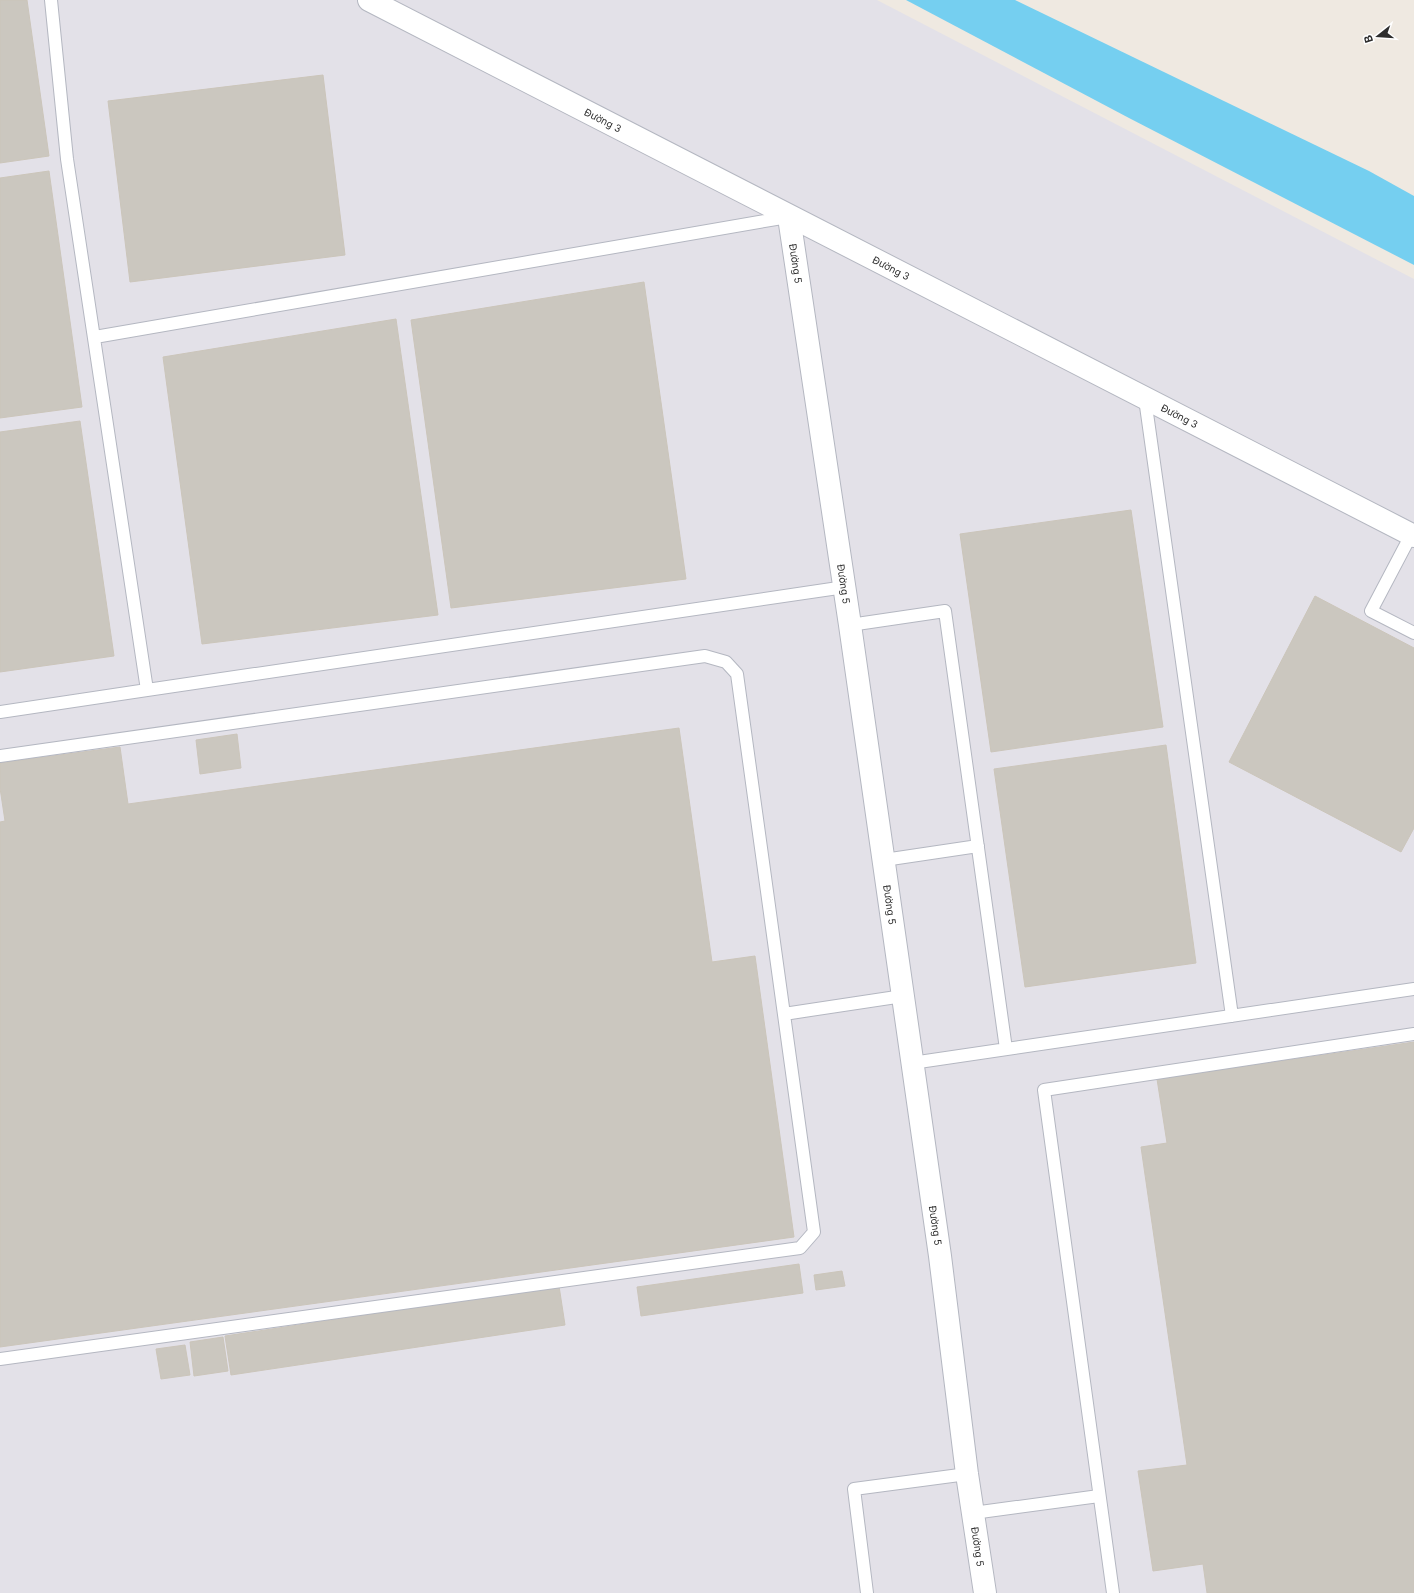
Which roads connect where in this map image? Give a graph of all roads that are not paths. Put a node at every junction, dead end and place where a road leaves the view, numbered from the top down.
1 (51, 0) edge
2 (369, 0) edge
3 (789, 217) junction
4 (95, 337) junction
5 (1145, 399) junction
6 (1413, 536) edge
7 (845, 587) junction
8 (850, 625) junction
9 (1414, 633) edge
10 (147, 690) junction
11 (0, 712) edge
12 (0, 756) edge
13 (978, 846) junction
14 (884, 860) junction
15 (1414, 989) edge
16 (903, 996) junction
17 (784, 1014) junction
18 (1232, 1016) junction
19 (1414, 1034) edge
20 (1006, 1049) junction
21 (912, 1063) junction
22 (0, 1359) edge
23 (967, 1474) junction
24 (1099, 1496) junction
25 (973, 1513) junction
26 (867, 1593) edge
27 (985, 1593) edge
28 (1113, 1593) edge

1 - 4 lane
2 - 3 street, Đường 3
3 - 4 lane
3 - 5 street, Đường 3
3 - 7 street, Đường 5
4 - 10 lane
5 - 6 street, Đường 3
5 - 18 lane
6 - 9 lane
7 - 8 street, Đường 5
7 - 10 lane
8 - 13 lane
8 - 14 street, Đường 5
10 - 11 lane
12 - 17 lane
13 - 14 lane
13 - 20 lane
14 - 16 street, Đường 5
15 - 18 lane
16 - 17 lane
16 - 21 street, Đường 5
17 - 22 lane
18 - 20 lane
19 - 24 lane
20 - 21 lane
21 - 23 street, Đường 5
23 - 25 street, Đường 5
23 - 26 lane
24 - 25 lane
24 - 28 lane
25 - 27 street, Đường 5

